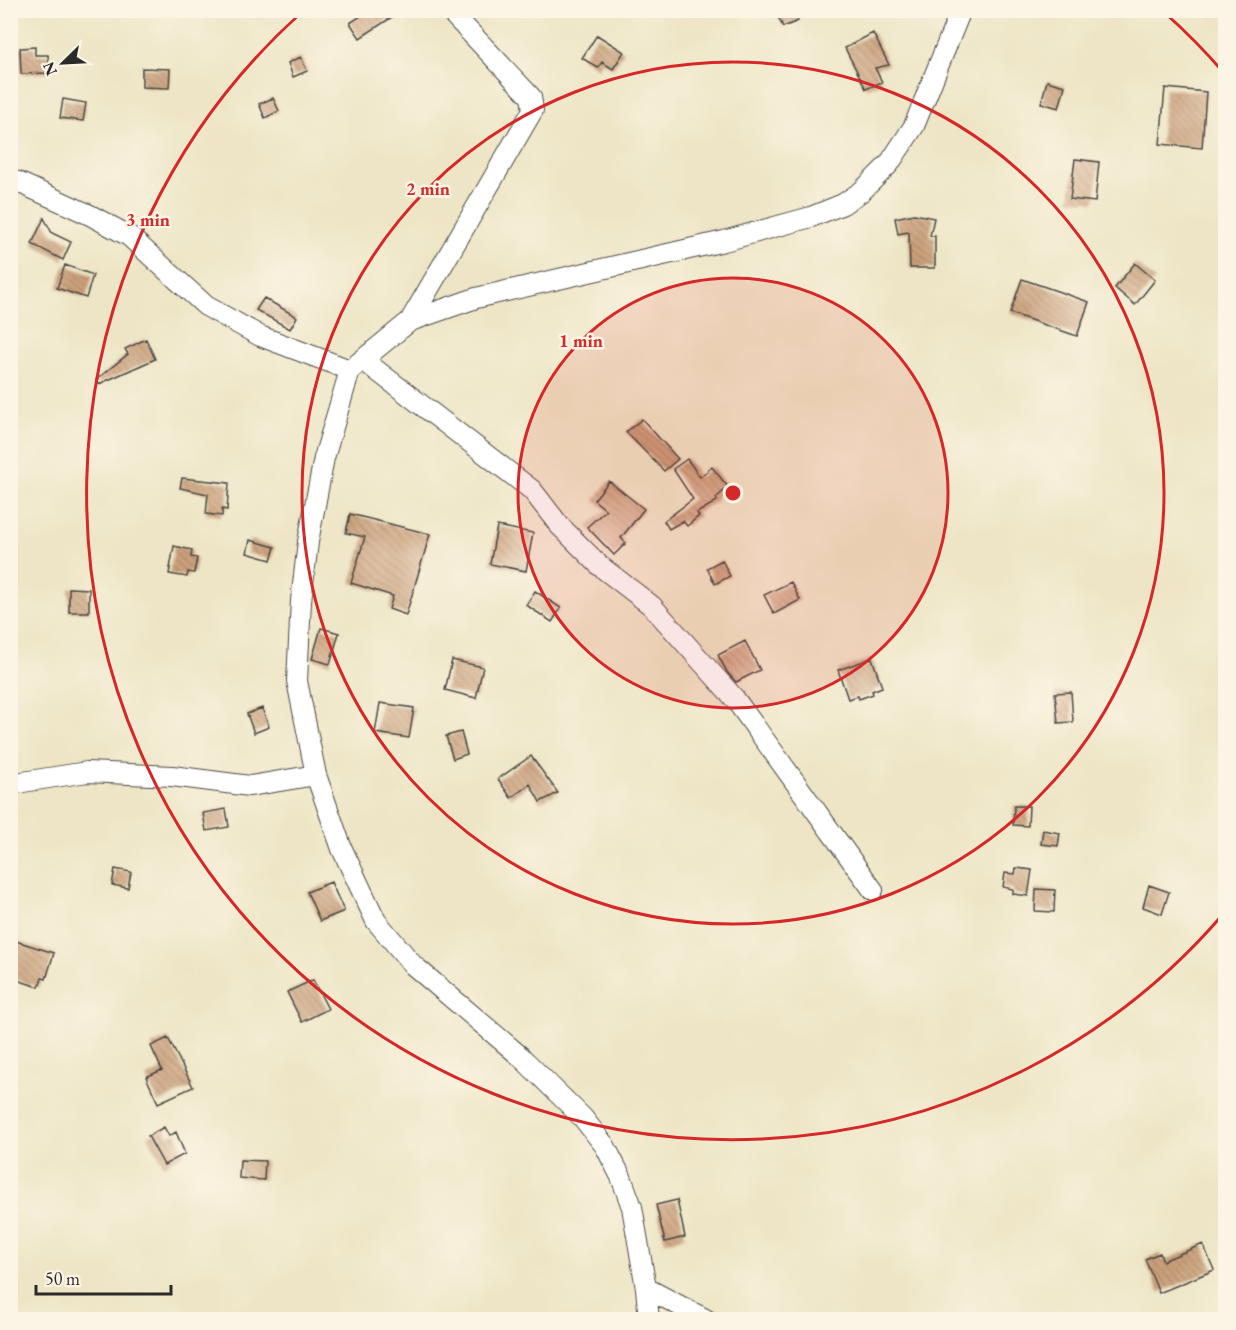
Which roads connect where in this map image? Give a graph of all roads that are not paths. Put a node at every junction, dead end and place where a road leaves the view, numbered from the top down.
1 (449, 10) edge
2 (961, 10) edge
3 (10, 181) edge
4 (410, 321) junction
5 (357, 365) junction
6 (316, 775) junction
7 (10, 784) edge
8 (873, 890) dead end
9 (646, 1288) junction
10 (649, 1320) edge
11 (707, 1320) edge

1 - 4 street
2 - 4 street
3 - 5 street
4 - 5 street
5 - 6 street
5 - 8 street
6 - 7 street
6 - 9 street
9 - 10 street
9 - 11 street

